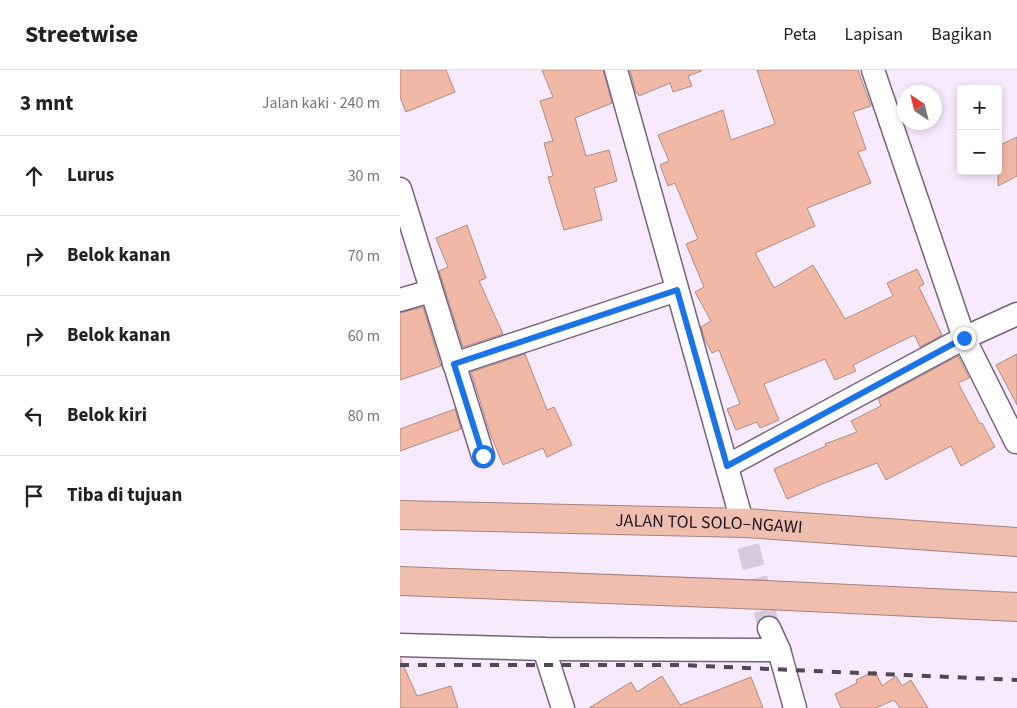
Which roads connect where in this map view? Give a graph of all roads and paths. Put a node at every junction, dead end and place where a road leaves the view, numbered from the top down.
1 (616, 70) edge
2 (873, 70) edge
3 (400, 189) edge
4 (677, 290) junction
5 (431, 291) junction
6 (400, 300) edge
7 (1017, 314) edge
8 (964, 338) junction
9 (454, 364) junction
10 (1016, 442) edge
11 (483, 456) dead end
12 (727, 466) junction
13 (740, 514) tunnel mouth
14 (400, 515) edge
15 (1017, 542) edge
16 (400, 581) edge
17 (1017, 607) edge
18 (769, 628) tunnel mouth
19 (400, 645) edge
20 (544, 649) junction
21 (779, 650) junction
22 (563, 708) edge
23 (795, 708) edge

1 - 4 street
2 - 8 street
3 - 5 street
4 - 9 street
4 - 12 street
5 - 6 street
5 - 9 street
7 - 8 street
8 - 10 street
8 - 12 street
9 - 11 street
12 - 13 street
14 - 15 highway, JALAN TOL SOLO–NGAWI
16 - 17 highway
18 - 21 street
19 - 20 street
20 - 21 street
20 - 22 street
21 - 23 street

